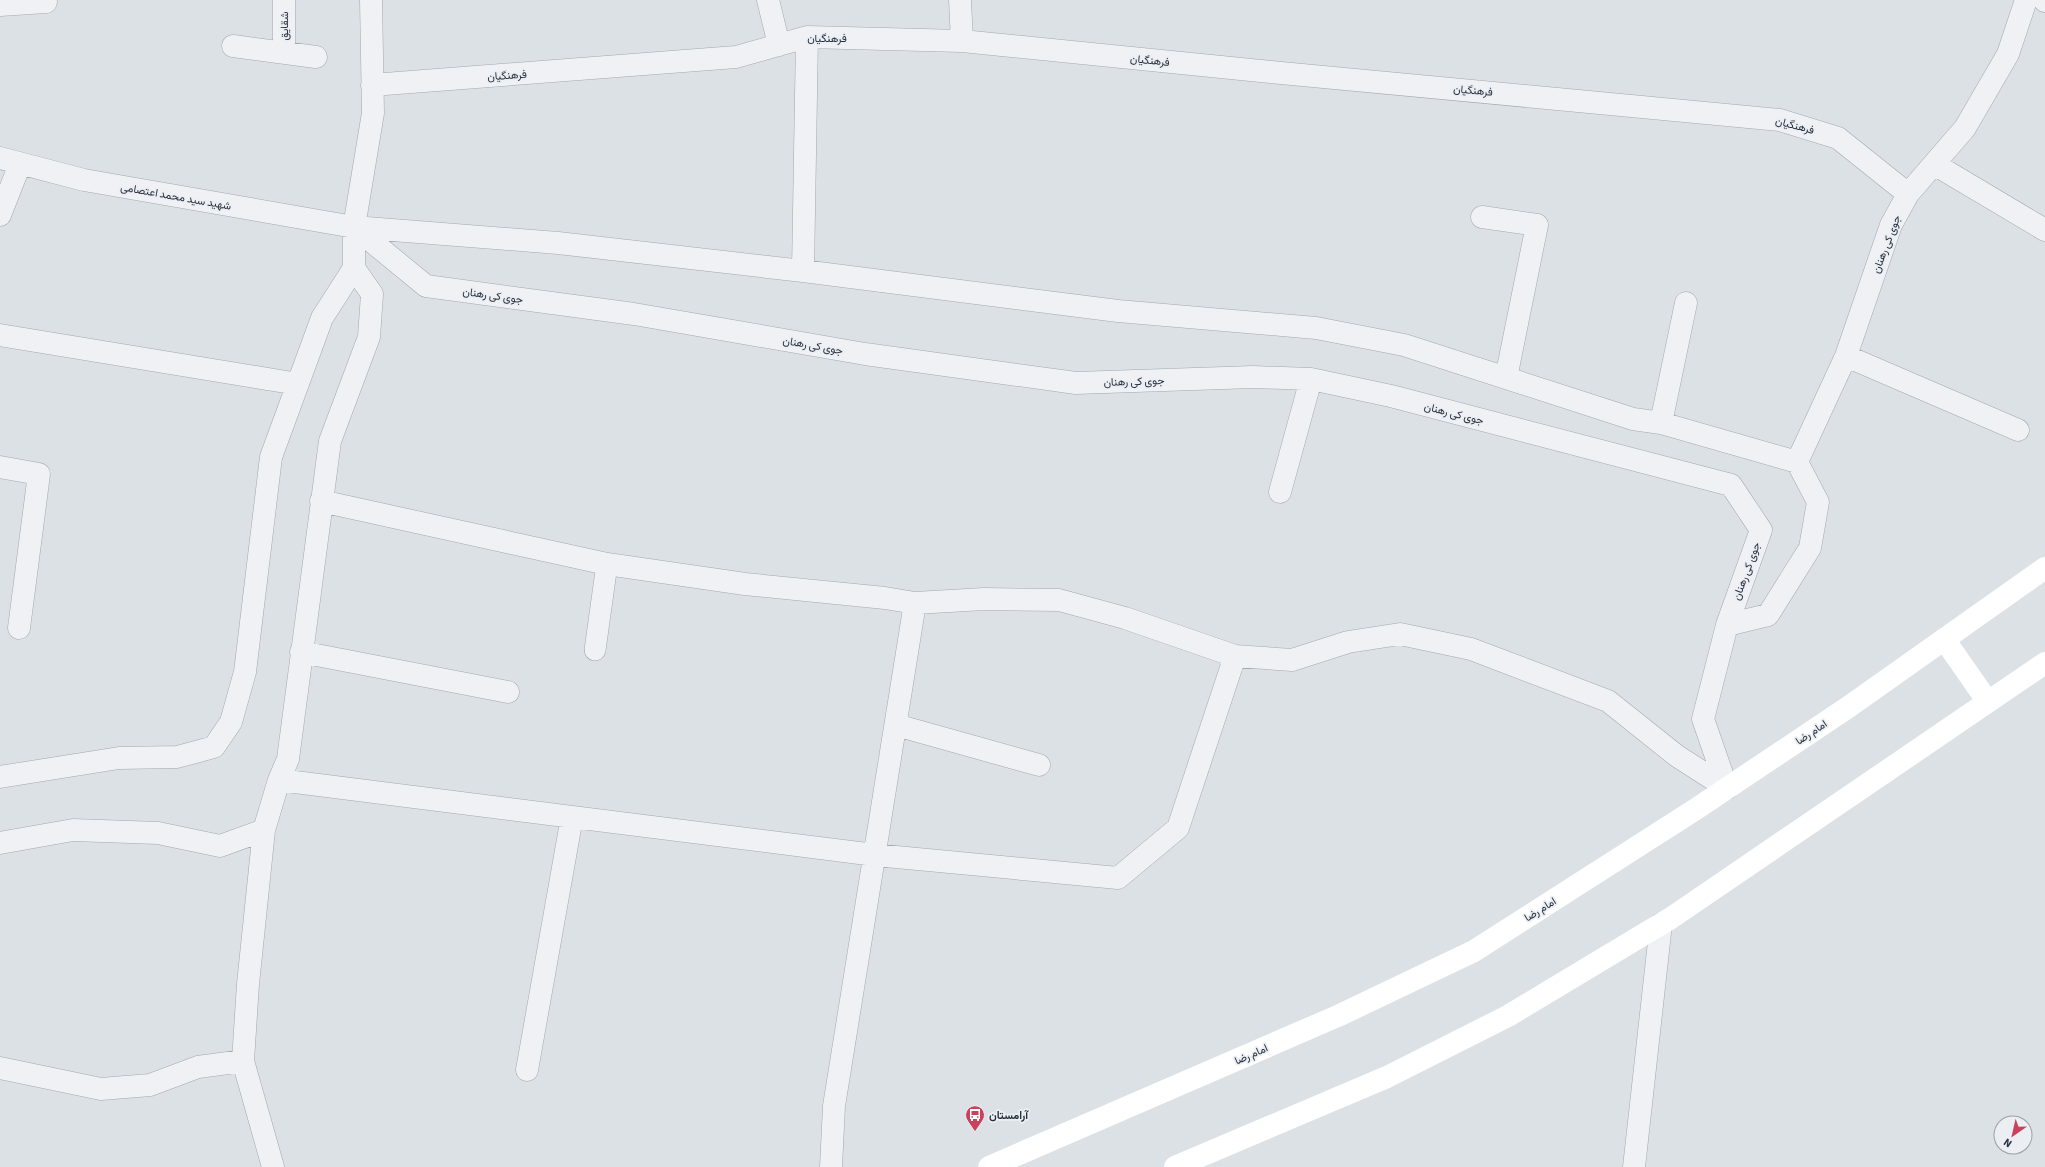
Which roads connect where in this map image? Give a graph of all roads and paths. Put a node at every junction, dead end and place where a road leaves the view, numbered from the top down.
1 (284, 0) edge
2 (371, 0) edge
3 (768, 0) edge
4 (960, 0) edge
5 (2026, 0) edge
6 (46, 2) dead end
7 (0, 5) edge
8 (807, 37) junction
9 (962, 41) junction
10 (779, 45) junction
11 (233, 46) dead end
12 (284, 52) junction
13 (316, 57) dead end
14 (372, 85) junction
15 (10, 161) edge
16 (1934, 164) junction
17 (1908, 194) junction
18 (0, 215) edge
19 (1482, 217) dead end
20 (354, 227) junction
21 (2045, 230) edge
22 (354, 268) junction
23 (803, 271) junction
24 (1686, 303) dead end
25 (0, 336) edge
26 (1846, 356) junction
27 (1506, 378) junction
28 (1311, 379) junction
29 (298, 384) junction
30 (1661, 423) junction
31 (2018, 430) dead end
32 (1797, 462) junction
33 (0, 467) edge
34 (1280, 492) dead end
35 (321, 500) junction
36 (607, 564) junction
37 (2045, 568) edge
38 (915, 604) junction
39 (1727, 625) junction
40 (19, 628) dead end
41 (1944, 640) junction
42 (595, 650) dead end
43 (301, 652) junction
44 (1235, 656) junction
45 (2045, 663) edge
46 (508, 692) dead end
47 (1988, 702) junction
48 (896, 725) junction
49 (1039, 765) dead end
50 (0, 777) edge
51 (279, 780) junction
52 (1727, 788) junction
53 (572, 817) junction
54 (264, 830) junction
55 (0, 843) edge
56 (875, 855) junction
57 (1661, 924) junction
58 (243, 1060) junction
59 (0, 1068) edge
60 (527, 1070) dead end
61 (273, 1167) edge
62 (831, 1167) edge
63 (989, 1167) edge
64 (1174, 1167) edge
65 (1634, 1167) edge

1 - 12 street, شقایق
2 - 14 street
3 - 10 street
4 - 9 street
5 - 16 street, جوی کی رهنان
6 - 7 street
8 - 9 street, فرهنگیان
8 - 10 street, فرهنگیان
8 - 23 street
9 - 17 street, فرهنگیان
10 - 14 street, فرهنگیان
11 - 12 street
12 - 13 street
14 - 20 street
15 - 18 street
15 - 20 street, شهید سید محمد اعتصامی
16 - 17 street, جوی کی رهنان
16 - 21 street
17 - 26 street, جوی کی رهنان
19 - 27 street
20 - 22 street
20 - 23 street
20 - 28 street, جوی کی رهنان
22 - 29 street
22 - 35 street
23 - 27 street
24 - 30 street
25 - 29 street
26 - 31 street
26 - 32 street, جوی کی رهنان
27 - 30 street
28 - 34 street
28 - 39 street, جوی کی رهنان
29 - 50 street
30 - 32 street
32 - 39 street
33 - 40 street
35 - 36 street
35 - 43 street
36 - 38 street
36 - 42 lane
37 - 41 main road, امام رضا
38 - 44 street
38 - 48 street
39 - 52 street
41 - 47 main road
41 - 52 main road, امام رضا
43 - 46 street
43 - 51 street
44 - 52 street
44 - 56 street
45 - 47 main road
47 - 57 main road
48 - 49 street
48 - 56 street
51 - 53 street
51 - 54 street
52 - 63 main road, امام رضا
53 - 56 street
53 - 60 street
54 - 55 street
54 - 58 street
56 - 62 street
57 - 64 main road
57 - 65 street
58 - 59 street
58 - 61 street

